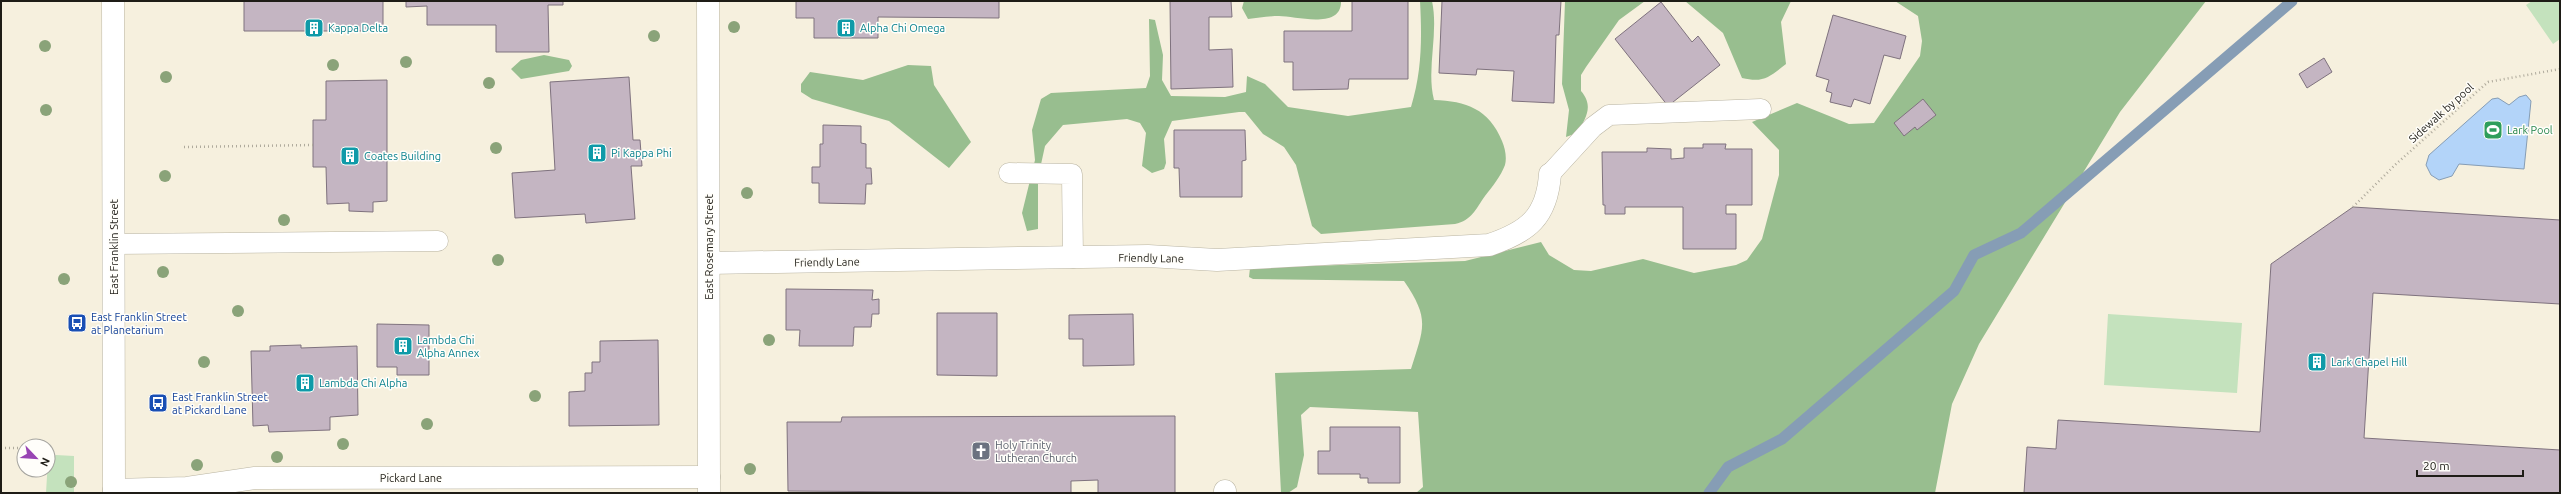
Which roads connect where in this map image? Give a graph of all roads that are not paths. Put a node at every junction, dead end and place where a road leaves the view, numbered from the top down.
1 (113, 1) edge
2 (708, 1) edge
3 (1761, 109) dead end
4 (1009, 173) dead end
5 (1550, 174) joint
6 (438, 241) dead end
7 (114, 244) junction
8 (1072, 258) junction
9 (710, 263) junction
10 (709, 485) edge
11 (114, 491) edge

1 - 7 street, East Franklin Street
2 - 9 street, East Rosemary Street
3 - 5 lane
4 - 8 lane
5 - 8 street, Friendly Lane
6 - 7 lane
7 - 11 street, East Franklin Street
8 - 9 street, Friendly Lane
9 - 10 street, East Rosemary Street
10 - 11 street, Pickard Lane

